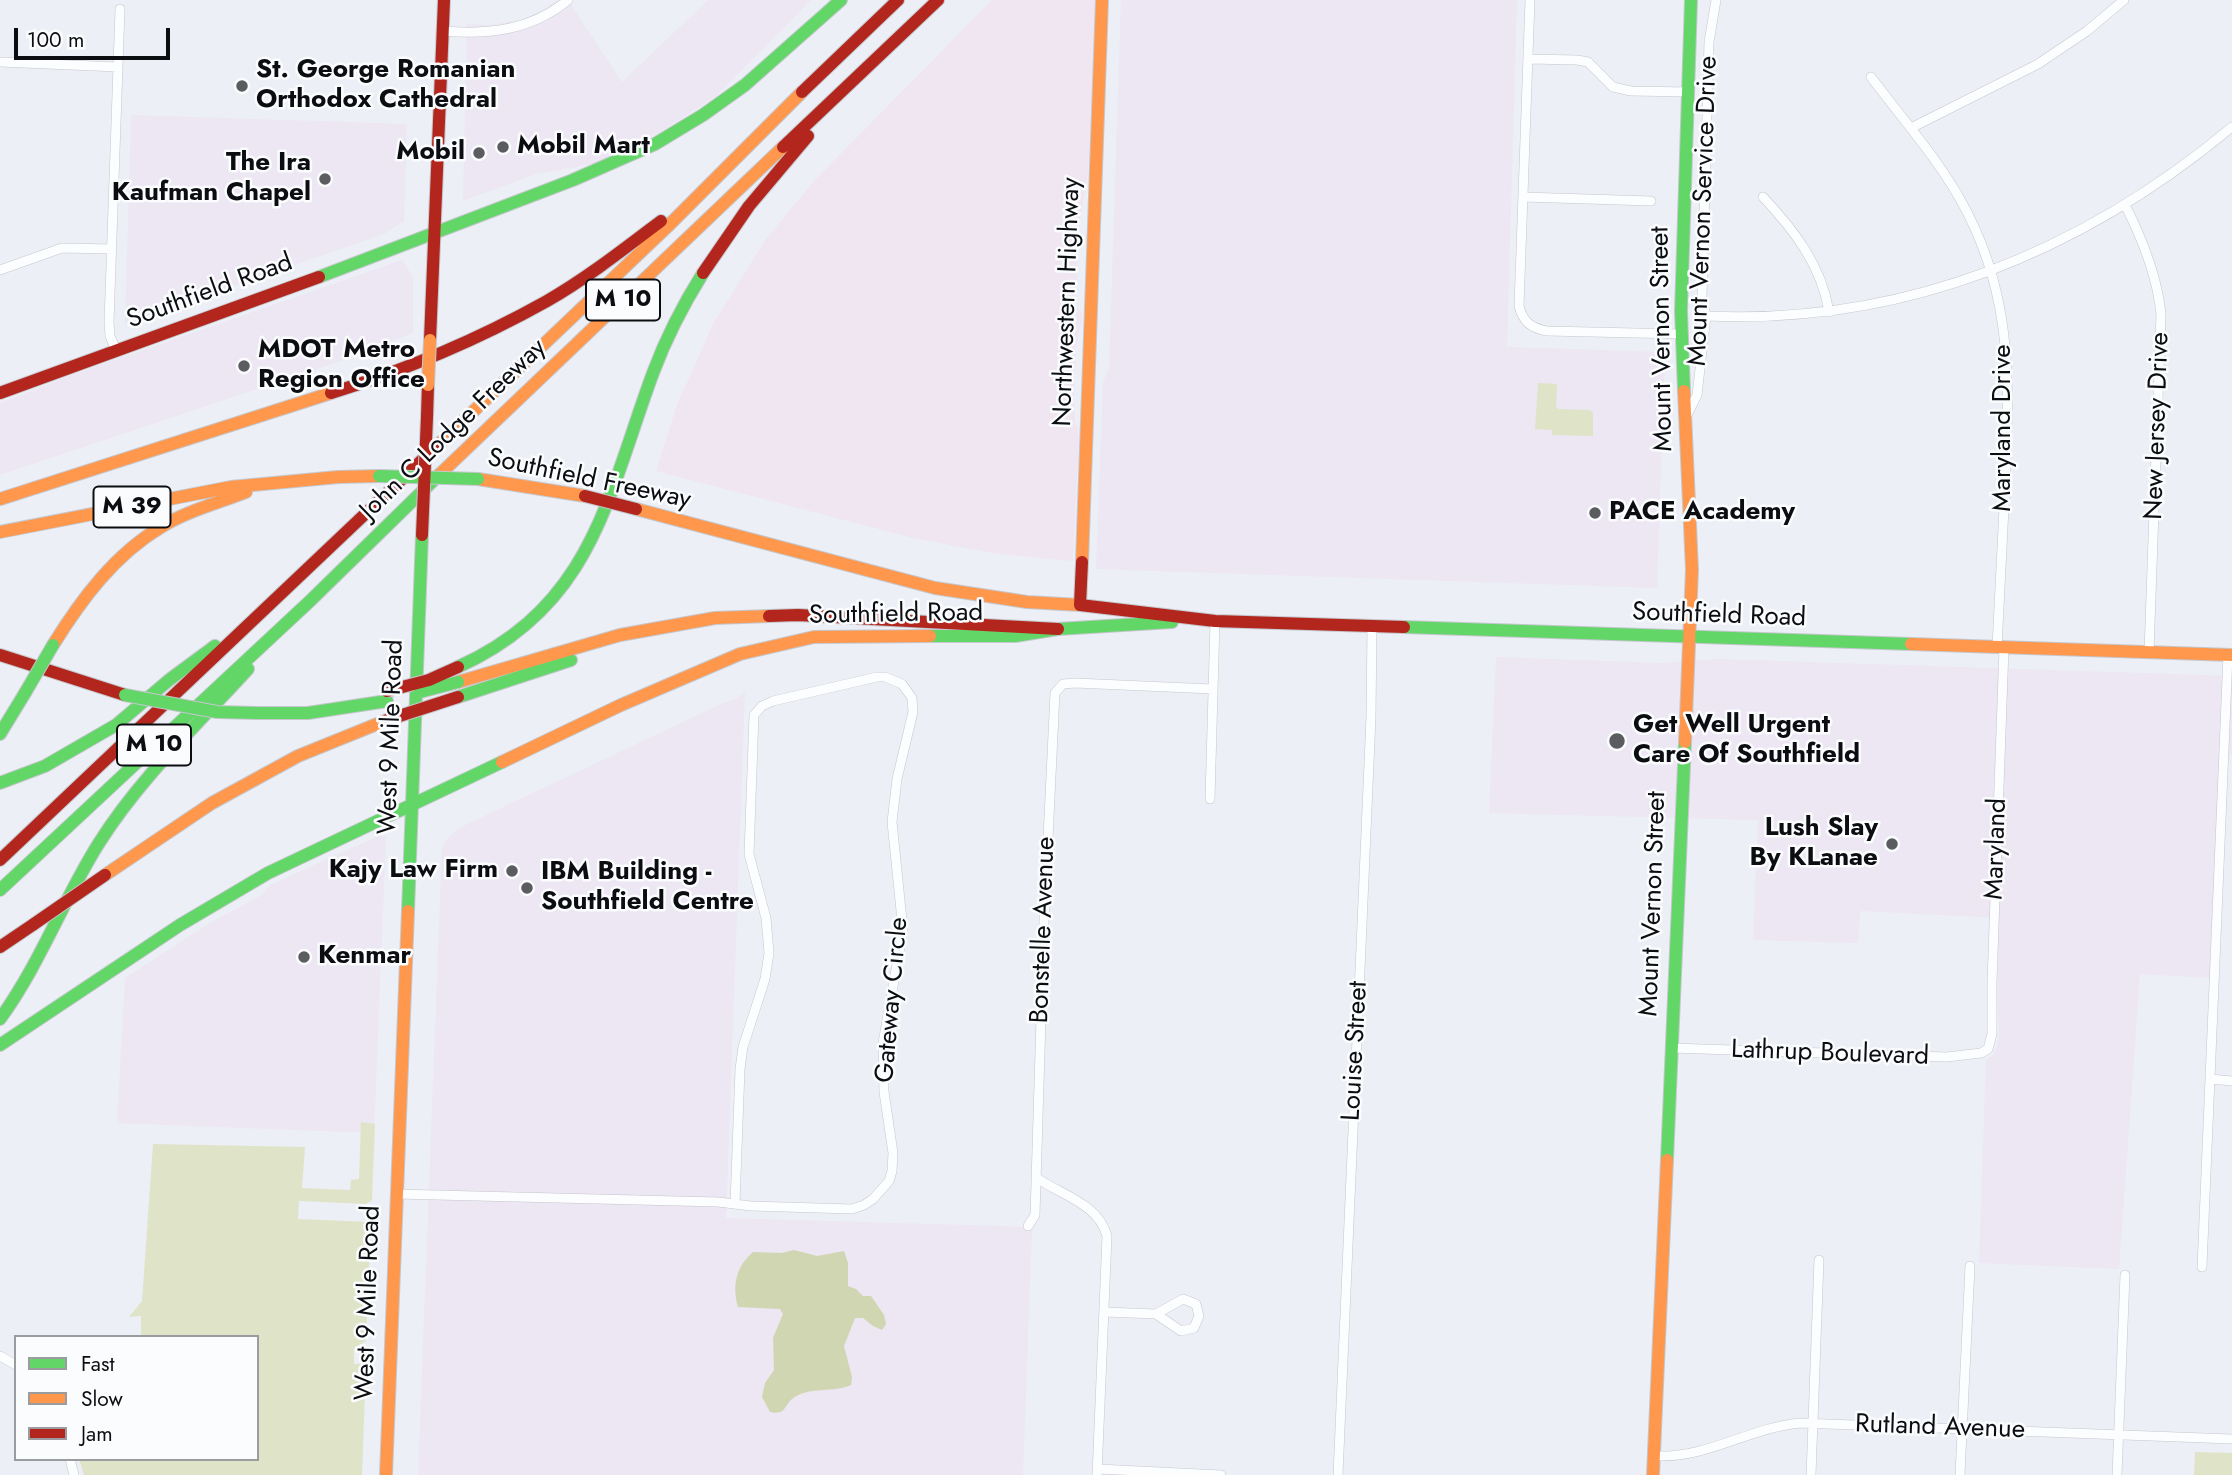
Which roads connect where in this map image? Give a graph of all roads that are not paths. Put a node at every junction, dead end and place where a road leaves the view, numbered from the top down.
1 (444, 0) edge
2 (568, 0) edge
3 (841, 0) edge
4 (898, 0) edge
5 (937, 0) edge
6 (949, 0) edge
7 (1102, 0) edge
8 (1530, 0) edge
9 (1691, 0) edge
10 (1716, 0) edge
11 (2124, 0) edge
12 (120, 9) dead end
13 (443, 31) junction
14 (1528, 59) junction
15 (0, 62) edge
16 (118, 66) junction
17 (1871, 77) dead end
18 (1689, 92) junction
19 (791, 102) junction
20 (2232, 127) edge
21 (1911, 128) junction
22 (1523, 197) junction
23 (1763, 197) dead end
24 (1651, 201) dead end
25 (2125, 205) junction
26 (435, 234) junction
27 (112, 250) junction
28 (0, 270) edge
29 (1990, 271) junction
30 (1829, 312) junction
31 (1706, 316) junction
32 (1681, 334) junction
33 (116, 350) junction
34 (0, 393) edge
35 (1685, 420) junction
36 (265, 485) junction
37 (0, 499) edge
38 (0, 532) edge
39 (310, 601) junction
40 (1080, 605) junction
41 (271, 606) junction
42 (1209, 621) junction
43 (1372, 626) junction
44 (1058, 629) junction
45 (645, 631) junction
46 (1688, 638) junction
47 (2001, 648) junction
48 (2149, 653) junction
49 (0, 655) edge
50 (2230, 655) edge
51 (1213, 689) junction
52 (387, 696) junction
53 (0, 734) edge
54 (0, 783) edge
55 (1210, 799) dead end
56 (413, 803) junction
57 (0, 860) edge
58 (0, 890) edge
59 (0, 947) edge
60 (0, 1019) edge
61 (0, 1045) edge
62 (1671, 1048) junction
63 (1988, 1049) joint
64 (2210, 1079) junction
65 (2232, 1081) edge
66 (1037, 1178) junction
67 (396, 1194) junction
68 (735, 1204) junction
69 (1028, 1226) dead end
70 (1819, 1260) dead end
71 (1970, 1266) dead end
72 (2202, 1267) dead end
73 (2125, 1275) dead end
74 (1105, 1312) junction
75 (1156, 1314) junction
76 (1812, 1423) junction
77 (1962, 1430) junction
78 (2119, 1435) junction
79 (2232, 1439) edge
80 (1654, 1457) junction
81 (1097, 1472) edge
82 (386, 1475) edge
83 (1221, 1475) edge
84 (1338, 1475) edge
85 (1653, 1475) edge
86 (1811, 1475) edge
87 (1960, 1475) edge
88 (2117, 1475) edge

1 - 13 main road, West 9 Mile Road
2 - 13 street
3 - 26 main road
4 - 19 main road, John C Lodge Freeway / M 10
5 - 39 main road, John C Lodge Freeway / M 10
6 - 52 main road, bridge
7 - 40 main road, Northwestern Highway
8 - 14 street
9 - 18 main road, Mount Vernon Street
10 - 31 street, Mount Vernon Service Drive
11 - 21 street
12 - 16 street
13 - 26 main road, West 9 Mile Road
14 - 18 street
14 - 22 street
15 - 16 street
16 - 27 street
17 - 21 street, Maryland Drive
18 - 32 main road, Mount Vernon Street
19 - 37 main road
19 - 41 main road, John C Lodge Freeway / M 10
20 - 25 street
21 - 29 street, Maryland Drive
22 - 24 street
22 - 32 street
23 - 30 street
25 - 29 street
25 - 48 street, New Jersey Drive
26 - 33 main road, Southfield Road
26 - 56 main road, West 9 Mile Road, bridge
27 - 28 street
27 - 33 street
29 - 30 street
29 - 47 street, Maryland Drive
30 - 31 street
31 - 35 street, Mount Vernon Service Drive
32 - 35 main road, Mount Vernon Street
33 - 34 main road, Southfield Road
35 - 46 main road, Mount Vernon Street
36 - 38 main road, Southfield Freeway / M 39
36 - 40 main road, Southfield Freeway, bridge
36 - 53 main road, bridge
39 - 58 main road, John C Lodge Freeway / M 10
39 - 60 main road
40 - 42 main road, Southfield Road
41 - 54 main road
41 - 57 main road, John C Lodge Freeway / M 10
42 - 43 main road, Southfield Road
42 - 44 main road, Southfield Road
42 - 51 street
43 - 46 main road, Southfield Road
43 - 84 street, Louise Street
44 - 45 main road
44 - 56 main road, Southfield Road
45 - 52 main road, bridge
45 - 59 main road, bridge
46 - 47 main road, Southfield Road
46 - 62 main road, Mount Vernon Street
47 - 48 main road, Southfield Road
47 - 63 street, Maryland
48 - 50 main road, Southfield Road
49 - 52 main road, bridge
50 - 64 street
51 - 55 street
51 - 66 street, Bonstelle Avenue
56 - 61 main road, Southfield Road
56 - 67 main road, West 9 Mile Road
62 - 63 street, Lathrup Boulevard
62 - 80 main road, Mount Vernon Street
64 - 65 street
64 - 72 street
66 - 69 street, Bonstelle Avenue
66 - 74 street
67 - 68 street, Gateway Circle
67 - 82 main road, West 9 Mile Road
68 - 68 street, Gateway Circle
70 - 76 street
71 - 77 street
73 - 78 street
74 - 75 street
74 - 81 street
75 - 75 street
76 - 77 street, Rutland Avenue
76 - 80 street, Rutland Avenue
76 - 86 street
77 - 78 street, Rutland Avenue
77 - 87 street
78 - 79 street, Rutland Avenue
78 - 88 street
80 - 85 main road, Mount Vernon Street
81 - 83 street

